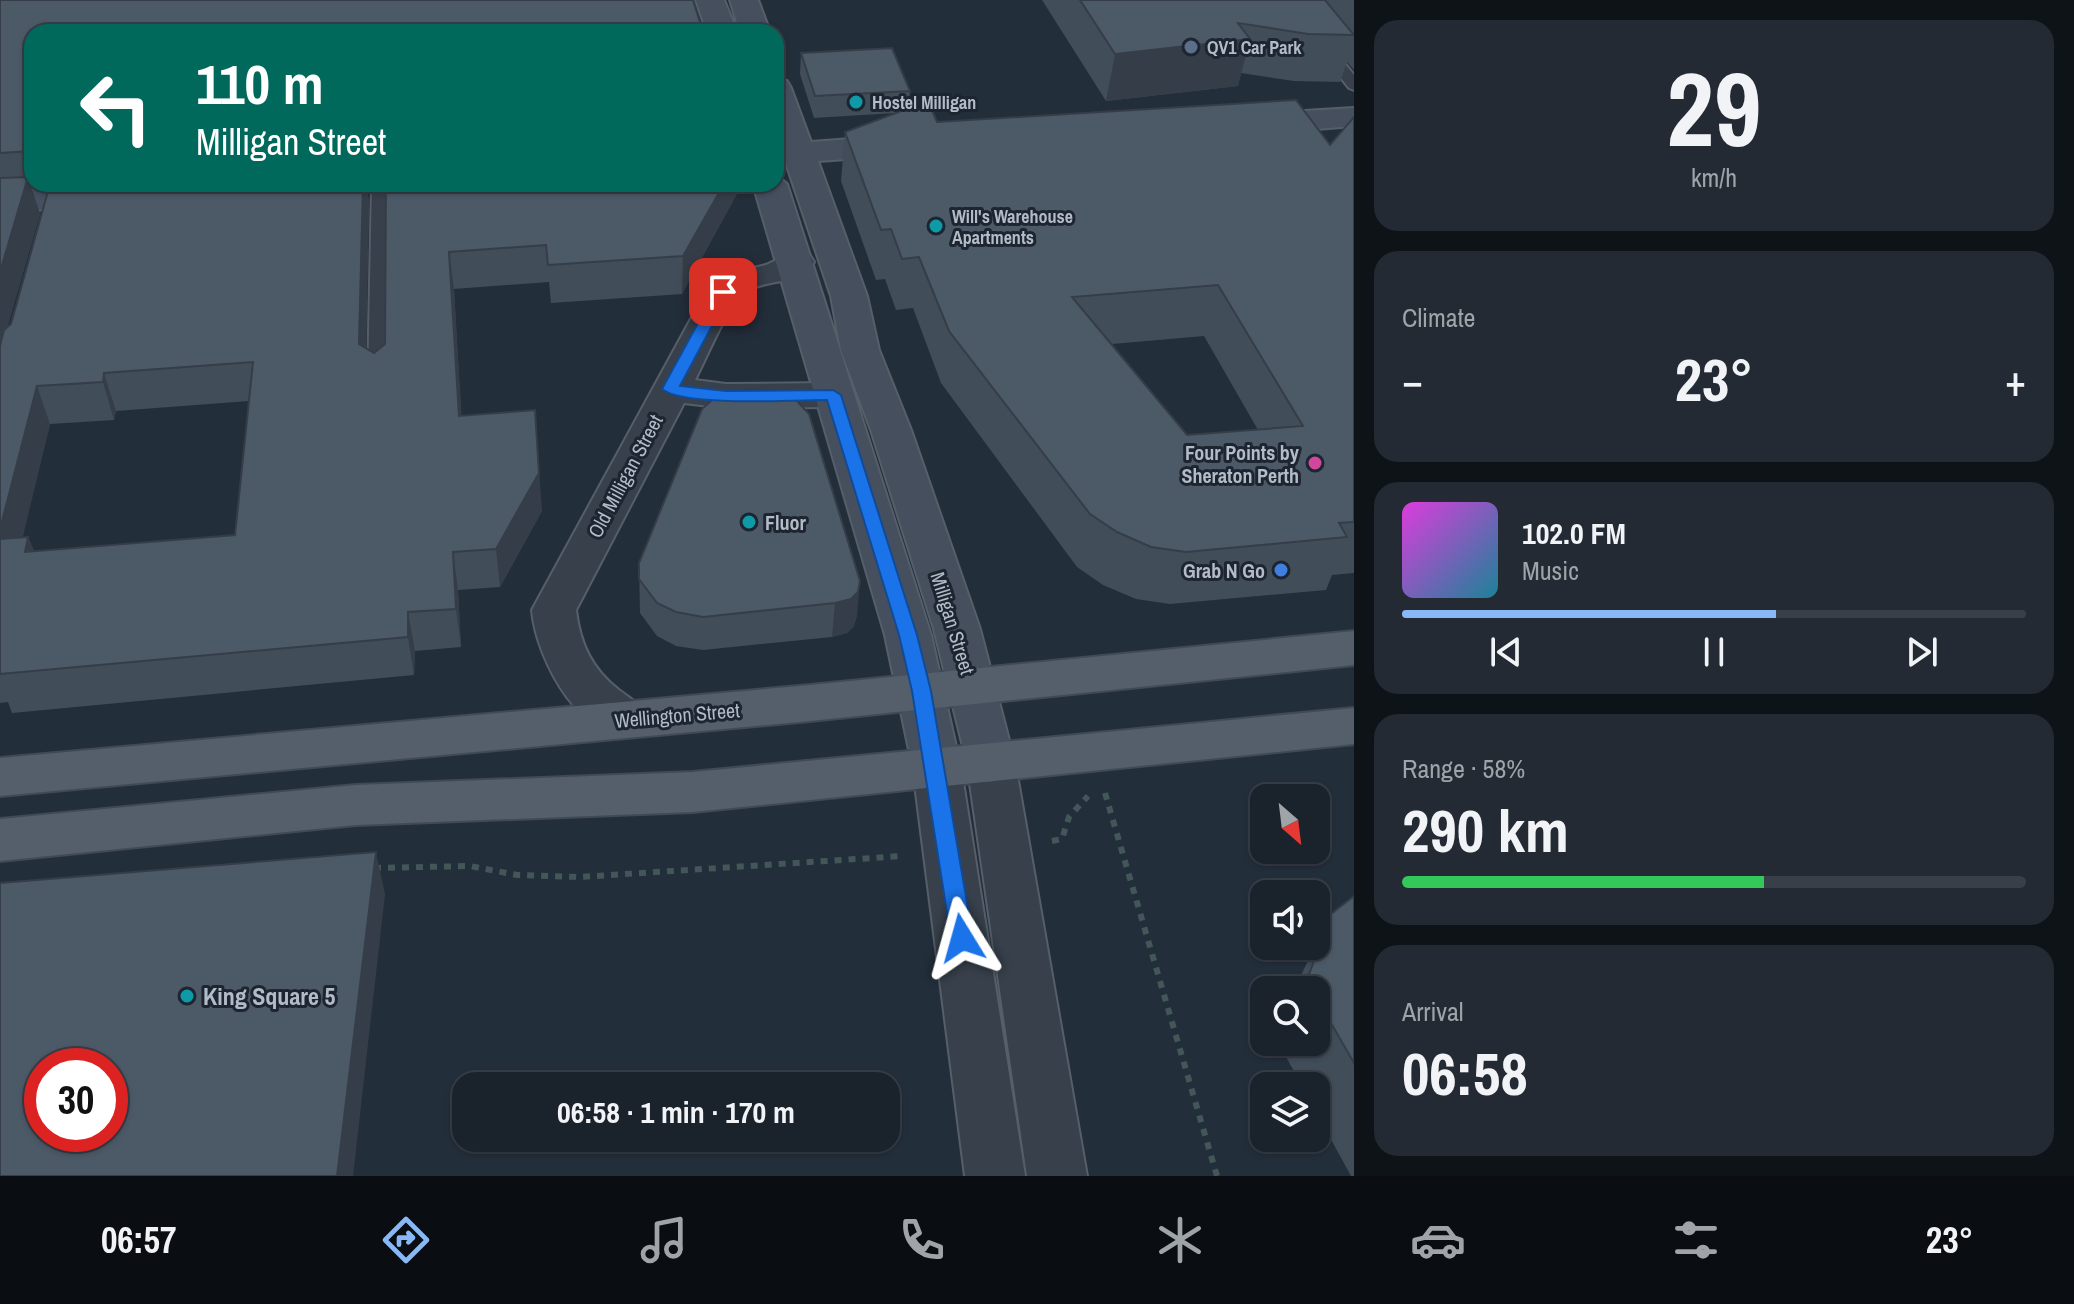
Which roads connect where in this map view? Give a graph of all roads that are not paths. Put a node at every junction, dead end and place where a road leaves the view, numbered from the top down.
1 (710, 0) edge
2 (744, 0) edge
3 (719, 24) edge
4 (752, 24) edge
5 (1316, 38) edge
6 (1354, 85) edge
7 (1354, 117) edge
8 (1226, 125) edge
9 (940, 143) edge
10 (784, 163) edge
11 (784, 169) edge
12 (784, 183) edge
13 (380, 192) edge
14 (132, 195) edge
15 (0, 203) edge
16 (796, 262) junction
17 (378, 382) edge
18 (670, 389) junction
19 (833, 395) junction
20 (1354, 648) edge
21 (972, 686) junction
22 (922, 691) junction
23 (627, 720) junction
24 (1354, 726) edge
25 (991, 763) junction
26 (937, 769) junction
27 (0, 777) edge
28 (0, 840) edge
29 (995, 1176) edge
30 (1057, 1176) edge

1 - 3 main road
2 - 4 main road
5 - 6 lane
7 - 8 main road
9 - 10 main road
11 - 21 main road, Milligan Street
12 - 16 main road, Milligan Street
13 - 17 lane
14 - 15 main road
16 - 18 street, Old Milligan Street
16 - 19 main road, Milligan Street
18 - 19 street
18 - 23 street, Old Milligan Street
19 - 22 main road, Milligan Street
20 - 21 main road, Wellington Street
21 - 22 main road, Wellington Street
21 - 25 main road, Milligan Street
22 - 23 main road, Wellington Street
22 - 26 main road, Milligan Street
23 - 27 main road, Wellington Street
24 - 25 main road
25 - 26 main road
25 - 30 street, Milligan Street
26 - 28 main road
26 - 29 street, Milligan Street

